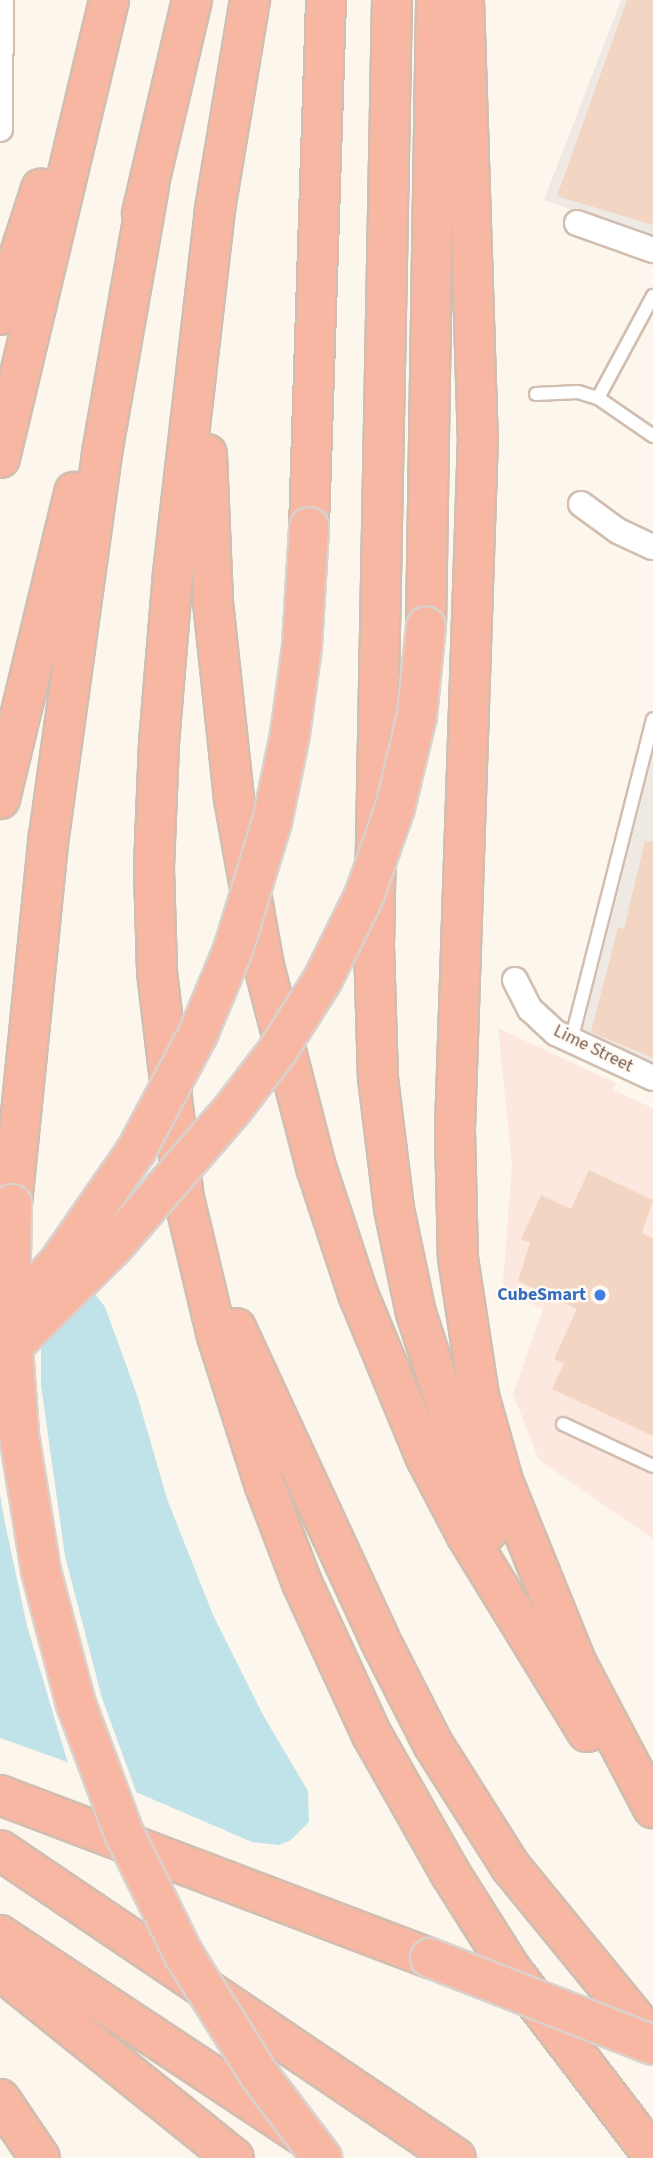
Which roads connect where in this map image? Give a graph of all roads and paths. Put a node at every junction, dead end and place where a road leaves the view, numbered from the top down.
1 (1, 0) edge
2 (101, 0) edge
3 (109, 0) edge
4 (192, 0) edge
5 (250, 0) edge
6 (326, 0) edge
7 (392, 0) edge
8 (436, 0) edge
9 (464, 0) edge
10 (1, 41) edge
11 (0, 129) edge
12 (149, 187) junction
13 (215, 210) junction
14 (577, 223) dead end
15 (653, 250) edge
16 (653, 296) edge
17 (0, 315) edge
18 (536, 394) dead end
19 (598, 398) junction
20 (653, 436) edge
21 (0, 458) edge
22 (581, 504) dead end
23 (653, 547) edge
24 (653, 719) edge
25 (0, 799) edge
26 (515, 980) dead end
27 (571, 1041) junction
28 (653, 1078) edge
29 (174, 1131) junction
30 (0, 1328) edge
31 (0, 1354) edge
32 (563, 1424) dead end
33 (653, 1466) edge
34 (535, 1651) junction
35 (0, 1795) edge
36 (653, 1808) edge
37 (653, 1818) edge
38 (0, 1850) edge
39 (0, 1935) edge
40 (0, 1970) edge
41 (653, 2043) edge
42 (0, 2099) edge
43 (653, 2155) edge
44 (40, 2158) edge
45 (234, 2158) edge
46 (322, 2158) edge
47 (336, 2158) edge
48 (457, 2158) edge

1 - 10 street
2 - 17 highway
3 - 21 highway
4 - 12 highway
5 - 13 highway
6 - 30 highway, bridge
7 - 34 highway
8 - 31 highway, bridge
9 - 36 highway
10 - 11 street
12 - 25 highway
12 - 46 highway, bridge
13 - 29 highway
13 - 34 highway
14 - 15 street
16 - 19 lane
18 - 19 lane
19 - 20 lane
22 - 23 street
24 - 27 lane
26 - 27 street, Lime Street
27 - 28 street, Lime Street
29 - 41 highway
29 - 43 highway
32 - 33 lane
34 - 37 highway
35 - 41 highway, bridge
38 - 48 highway
39 - 47 highway
40 - 45 highway
42 - 44 highway

